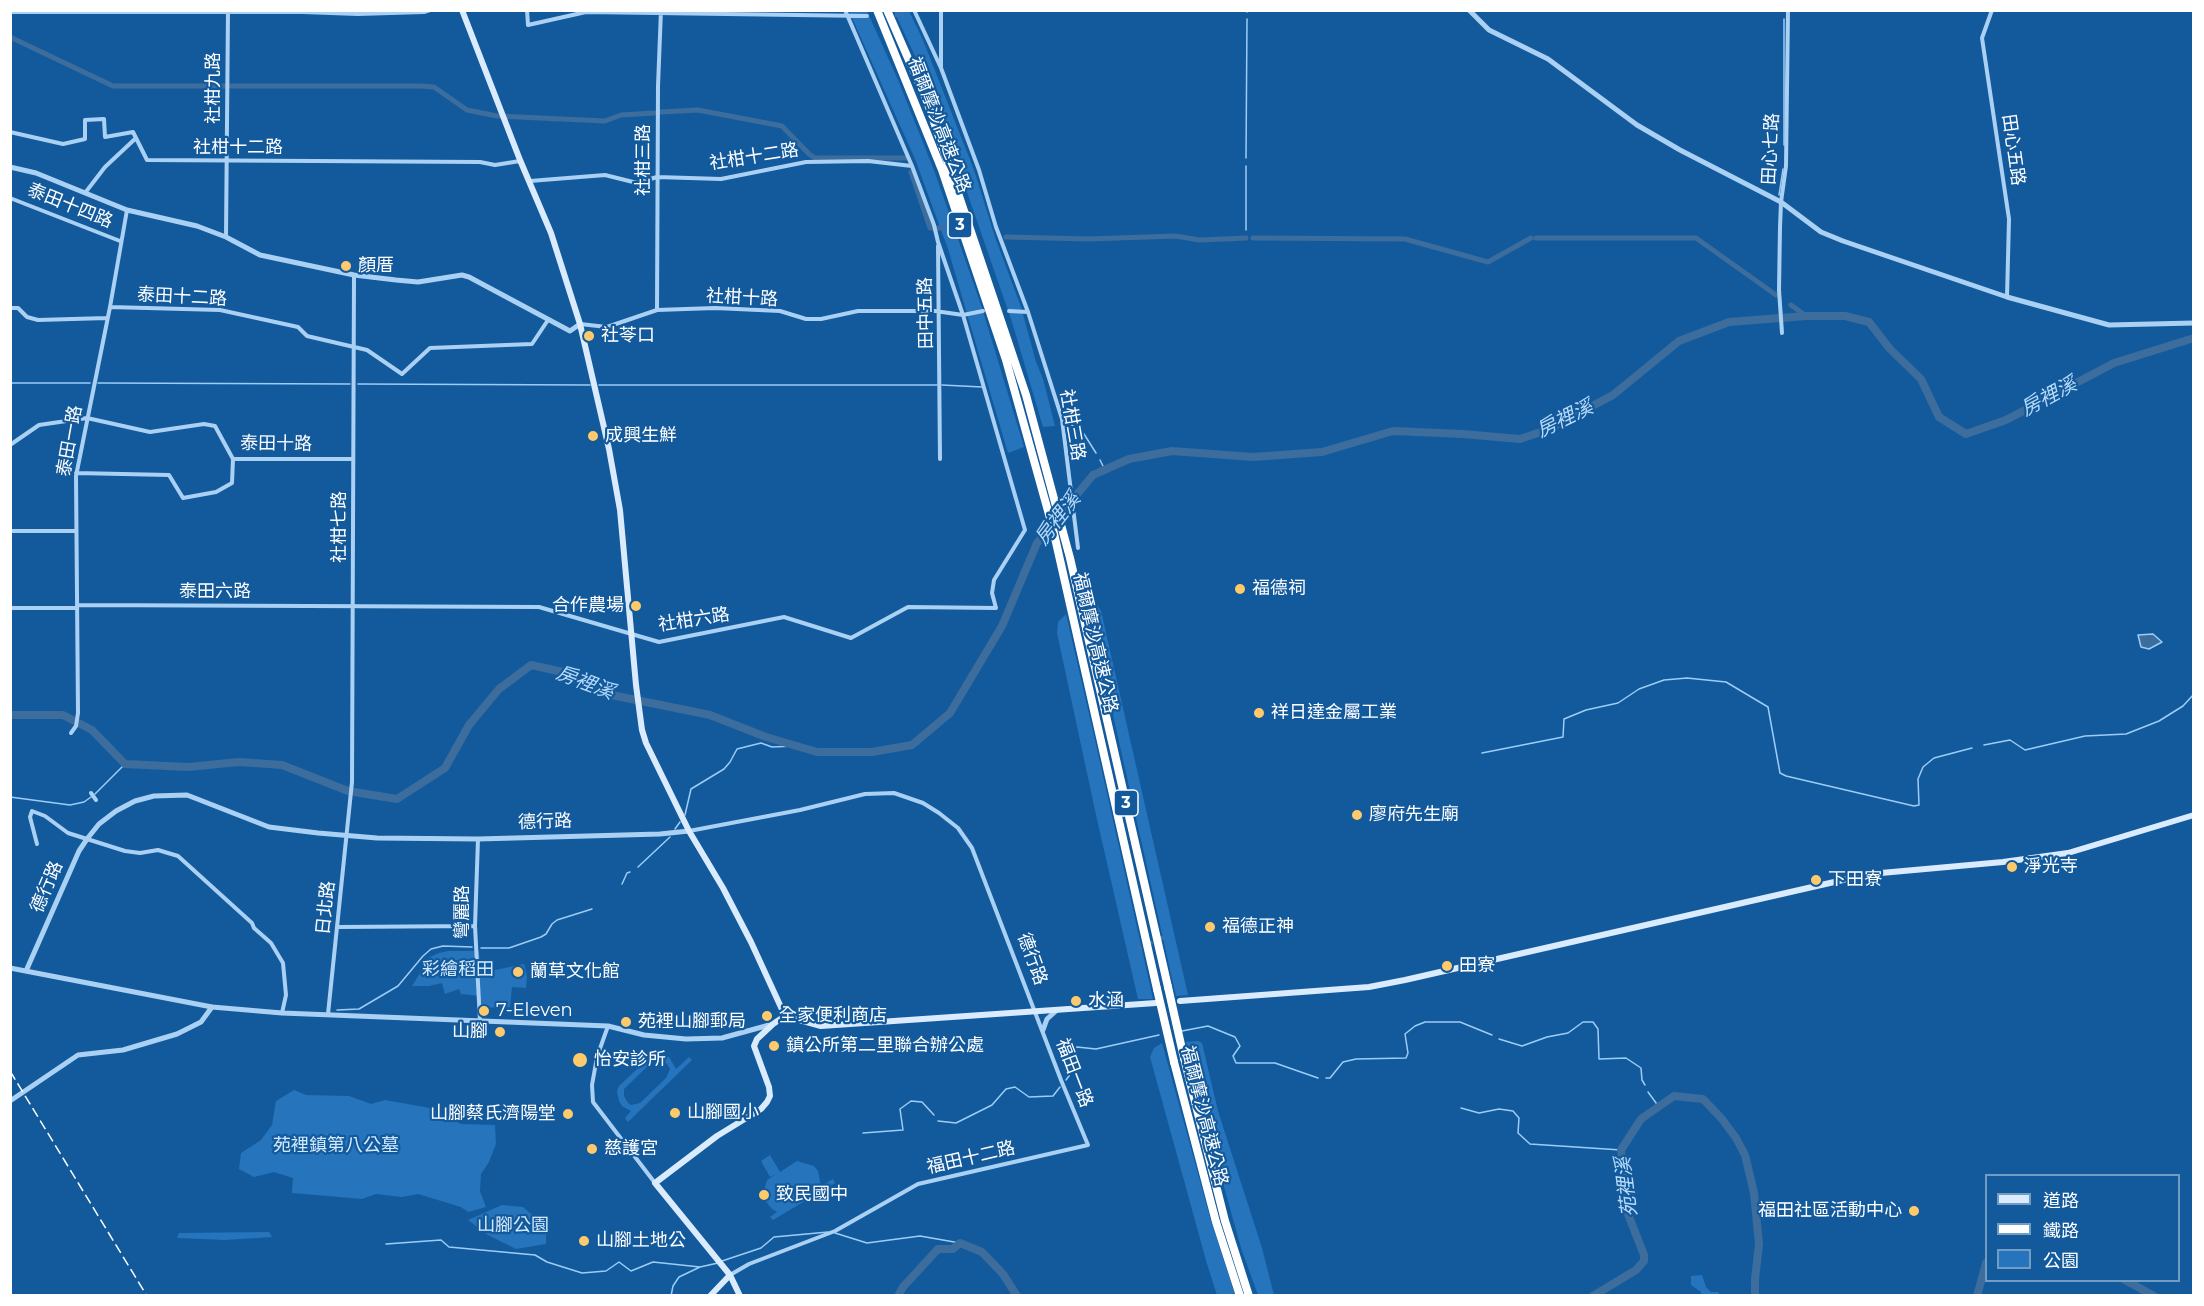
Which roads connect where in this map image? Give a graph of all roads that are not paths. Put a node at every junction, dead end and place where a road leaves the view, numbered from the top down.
1 (430, 10) edge
2 (462, 10) edge
3 (527, 10) edge
4 (556, 10) edge
5 (845, 10) edge
6 (877, 10) edge
7 (887, 10) edge
8 (914, 10) edge
9 (941, 10) edge
10 (1469, 10) edge
11 (1788, 10) edge
12 (1992, 10) edge
13 (228, 11) edge
14 (586, 11) edge
15 (10, 12) edge
16 (661, 12) edge
17 (848, 16) junction
18 (867, 16) dead end
19 (555, 19) junction
20 (941, 68) junction
21 (10, 132) edge
22 (136, 138) junction
23 (520, 160) junction
24 (227, 161) junction
25 (912, 166) junction
26 (10, 167) edge
27 (657, 177) junction
28 (530, 181) junction
29 (85, 193) junction
30 (10, 198) edge
31 (1781, 202) junction
32 (127, 210) junction
33 (226, 237) junction
34 (120, 241) junction
35 (938, 242) junction
36 (354, 274) junction
37 (2007, 297) junction
38 (110, 307) junction
39 (10, 308) edge
40 (657, 310) junction
41 (983, 311) dead end
42 (1009, 311) dead end
43 (940, 312) junction
44 (1028, 312) junction
45 (963, 315) junction
46 (107, 318) junction
47 (548, 320) junction
48 (2193, 323) edge
49 (580, 324) junction
50 (1782, 332) dead end
51 (354, 347) junction
52 (87, 418) junction
53 (10, 445) edge
54 (233, 459) junction
55 (353, 459) junction
56 (940, 459) dead end
57 (76, 473) junction
58 (10, 531) edge
59 (76, 531) junction
60 (1077, 548) dead end
61 (77, 607) junction
62 (353, 607) junction
63 (10, 608) edge
64 (632, 634) junction
65 (71, 733) dead end
66 (92, 794) dead end
67 (96, 800) dead end
68 (349, 803) joint
69 (2193, 815) edge
70 (688, 831) junction
71 (347, 836) junction
72 (87, 839) junction
73 (478, 839) junction
74 (37, 844) dead end
75 (475, 926) junction
76 (338, 927) junction
77 (10, 968) edge
78 (26, 971) junction
79 (1180, 1001) dead end
80 (1156, 1003) dead end
81 (212, 1007) junction
82 (1058, 1010) junction
83 (1035, 1011) junction
84 (282, 1013) junction
85 (328, 1014) junction
86 (785, 1016) junction
87 (480, 1021) junction
88 (772, 1024) junction
89 (608, 1026) junction
90 (1043, 1030) junction
91 (10, 1101) edge
92 (1088, 1145) joint
93 (655, 1183) junction
94 (730, 1275) junction
95 (710, 1296) edge
96 (740, 1296) edge
97 (1240, 1296) edge
98 (1249, 1296) edge

1 - 13 street
2 - 23 main road
3 - 19 street
4 - 19 street
5 - 17 street
6 - 97 highway, 福爾摩沙高速公路 / 3, bridge
7 - 98 highway, 福爾摩沙高速公路 / 3, bridge
8 - 20 street, 社柑三路
9 - 20 street
10 - 31 street
11 - 31 street, 田心七路
12 - 37 street, 田心五路
13 - 15 street
13 - 24 street, 社柑九路
14 - 16 street
14 - 19 street
16 - 17 street
16 - 27 street, 社柑三路
17 - 18 street
17 - 25 street
20 - 44 street, 社柑三路
21 - 22 street
22 - 24 street, 社柑十二路
22 - 29 street
23 - 24 street, 社柑十二路
23 - 28 main road
24 - 33 street, 社柑九路
25 - 27 street, 社柑十二路
25 - 35 street
26 - 29 street
27 - 28 street, 社柑十二路
27 - 40 street, 社柑三路
28 - 49 main road
29 - 32 street
30 - 34 street, 泰田十四路
31 - 37 street
31 - 50 street, 田心七路
32 - 33 street
32 - 34 street, 泰田一路
33 - 36 street
34 - 38 street, 泰田一路
35 - 43 street, 田中五路
35 - 45 street
36 - 47 street
36 - 51 street, 社柑七路
37 - 48 street
38 - 46 street, 泰田一路
38 - 51 street, 泰田十二路
39 - 46 street
40 - 43 street, 社柑十路
40 - 49 street, 社柑十路
41 - 45 street, 社柑十路
42 - 44 street
43 - 45 street, 社柑十路
43 - 56 street, 田中五路
44 - 60 street, 社柑三路
45 - 64 street, 社柑六路
46 - 52 street, 泰田一路
47 - 49 street
47 - 51 street
49 - 64 main road
51 - 55 street, 社柑七路
52 - 53 street, 泰田十路
52 - 54 street, 泰田十路
52 - 57 street, 泰田一路
54 - 55 street, 泰田十路
54 - 57 street
55 - 62 street, 社柑七路
57 - 59 street, 泰田一路
58 - 59 street
59 - 61 street, 泰田一路
61 - 62 street, 泰田六路
61 - 63 street, 泰田六路
61 - 65 street, 泰田一路
62 - 64 street, 社柑六路
62 - 68 street, 社柑七路
64 - 70 main road
66 - 67 street
68 - 71 street, 日北路
69 - 79 main road
70 - 73 street, 德行路
70 - 83 street, 德行路
70 - 86 main road
71 - 72 street, 德行路
71 - 73 street, 德行路
71 - 76 street, 日北路
72 - 74 street
72 - 78 street, 德行路
72 - 84 street
73 - 75 street, 彎麗路
75 - 76 street
75 - 87 street, 彎麗路
76 - 85 street, 日北路
77 - 78 street
78 - 81 street
80 - 82 main road
81 - 84 street
81 - 91 street
82 - 83 main road
82 - 90 street
83 - 86 main road
83 - 90 street, 福田一路
84 - 85 street
85 - 87 street
86 - 88 main road
87 - 89 street
88 - 89 street
88 - 93 main road
89 - 93 street
90 - 92 street, 福田一路
92 - 94 street, 福田十二路
93 - 94 main road
94 - 95 main road
94 - 96 main road

